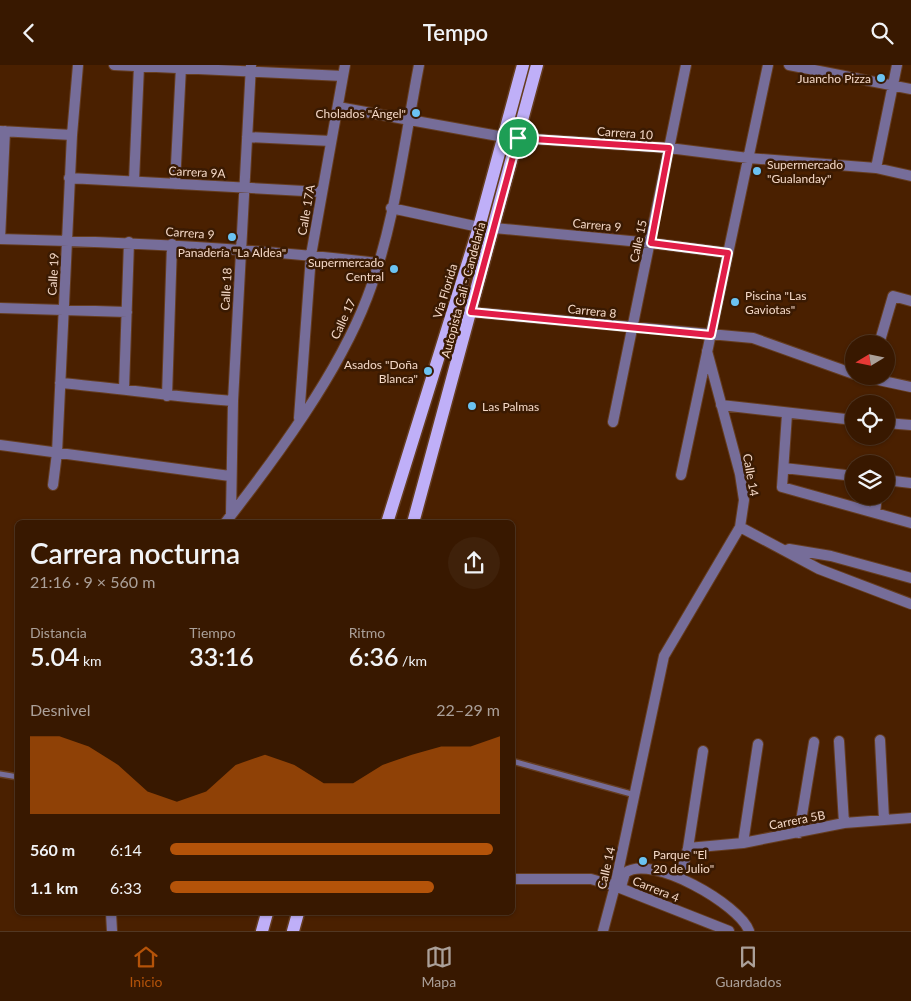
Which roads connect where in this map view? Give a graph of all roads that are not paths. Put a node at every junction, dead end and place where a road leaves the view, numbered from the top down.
1 (78, 65) edge
2 (114, 65) edge
3 (419, 65) edge
4 (523, 65) edge
5 (537, 65) edge
6 (686, 65) edge
7 (768, 65) edge
8 (789, 65) edge
9 (897, 65) edge
10 (139, 66) junction
11 (181, 67) junction
12 (251, 68) edge
13 (344, 70) edge
14 (893, 86) junction
15 (911, 89) edge
16 (338, 107) junction
17 (408, 119) junction
18 (2, 131) edge
19 (72, 135) junction
20 (247, 137) junction
21 (504, 137) junction
22 (518, 138) junction
23 (332, 141) junction
24 (669, 148) junction
25 (748, 158) junction
26 (876, 168) junction
27 (911, 177) edge
28 (70, 178) junction
29 (134, 181) junction
30 (176, 184) junction
31 (244, 187) junction
32 (322, 192) junction
33 (391, 208) junction
34 (479, 227) junction
35 (494, 228) junction
36 (0, 239) edge
37 (67, 240) junction
38 (129, 242) junction
39 (651, 243) junction
40 (172, 244) junction
41 (241, 250) junction
42 (728, 253) junction
43 (311, 255) junction
44 (378, 263) junction
45 (911, 301) edge
46 (0, 307) edge
47 (64, 310) junction
48 (127, 312) junction
49 (471, 312) junction
50 (632, 328) junction
51 (711, 335) junction
52 (882, 335) edge
53 (707, 351) junction
54 (845, 371) edge
55 (60, 383) junction
56 (895, 383) edge
57 (911, 386) edge
58 (124, 389) junction
59 (166, 396) junction
60 (233, 401) junction
61 (721, 405) junction
62 (787, 414) junction
63 (845, 419) edge
64 (299, 420) junction
65 (613, 422) dead end
66 (895, 424) edge
67 (911, 425) edge
68 (0, 445) edge
69 (57, 453) junction
70 (784, 468) junction
71 (681, 475) dead end
72 (845, 475) edge
73 (230, 476) junction
74 (895, 481) edge
75 (911, 483) edge
76 (53, 485) dead end
77 (876, 505) edge
78 (875, 513) junction
79 (228, 519) edge
80 (388, 520) edge
81 (414, 520) edge
82 (911, 523) edge
83 (740, 527) junction
84 (780, 548) junction
85 (911, 578) edge
86 (911, 604) edge
87 (880, 740) dead end
88 (839, 741) dead end
89 (814, 742) dead end
90 (758, 744) dead end
91 (703, 751) dead end
92 (515, 762) edge
93 (0, 774) edge
94 (15, 776) edge
95 (635, 795) junction
96 (911, 818) edge
97 (884, 819) junction
98 (844, 823) junction
99 (799, 833) junction
100 (743, 843) junction
101 (688, 848) junction
102 (680, 877) junction
103 (515, 879) edge
104 (618, 887) junction
105 (111, 915) edge
106 (266, 915) edge
107 (297, 915) edge
108 (112, 931) edge
109 (262, 931) edge
110 (293, 931) edge
111 (603, 931) edge
112 (729, 931) edge
113 (749, 931) edge

1 - 19 street, Calle 19
2 - 10 street
3 - 17 street, Calle 17
4 - 21 main road, Via Florida
5 - 22 main road, Autopista Cali - Candelaria
6 - 24 street, Calle 15
7 - 25 street, Calle 14
8 - 14 street
9 - 14 street
10 - 11 street
10 - 29 street
11 - 12 street
11 - 30 street
12 - 13 street
12 - 20 street, Calle 18
13 - 16 street, Calle 17A
14 - 15 street
14 - 26 street
16 - 17 street, Carrera 10
16 - 23 street, Calle 17A
17 - 21 street, Carrera 10
17 - 33 street, Calle 17
18 - 19 street
18 - 36 street
19 - 28 street, Calle 19
20 - 23 street
20 - 31 street, Calle 18
21 - 22 street, Carrera 10
21 - 34 main road, Via Florida
22 - 24 street, Carrera 10
22 - 35 main road, Autopista Cali - Candelaria
23 - 32 street, Calle 17A
24 - 25 street, Carrera 10
24 - 39 street, Calle 15
25 - 26 street, Carrera 10
25 - 42 street, Calle 14
26 - 27 street, Carrera 10
28 - 29 street, Carrera 9A
28 - 37 street, Calle 19
29 - 30 street, Carrera 9A
30 - 31 street, Carrera 9A
31 - 32 street, Carrera 9A
31 - 41 street, Calle 18
32 - 43 street, Calle 17A
33 - 34 street
33 - 44 street, Calle 17
34 - 80 main road, Via Florida
35 - 39 street, Carrera 9
35 - 49 main road, Autopista Cali - Candelaria
36 - 37 street, Carrera 9
37 - 38 street, Carrera 9
37 - 47 street, Calle 19
38 - 40 street, Carrera 9
38 - 48 street
39 - 42 street, Carrera 9
39 - 50 street, Calle 15
40 - 41 street, Carrera 9
40 - 59 street
41 - 43 street, Carrera 9
41 - 60 street, Calle 18
42 - 51 street, Calle 14
43 - 44 street, Carrera 9
43 - 64 street, Calle 17A
44 - 64 street, Calle 17
45 - 52 street
46 - 47 street
47 - 48 street
47 - 55 street, Calle 19
48 - 58 street
49 - 50 street, Carrera 8
49 - 81 main road, Autopista Cali - Candelaria
50 - 51 street, Carrera 8
50 - 65 street, Calle 15
51 - 53 street, Calle 14
51 - 54 street
53 - 61 street, Calle 14
53 - 71 street
55 - 58 street
55 - 69 street, Calle 19
56 - 57 street
58 - 59 street
59 - 60 street
60 - 73 street, Calle 18
61 - 62 street
61 - 83 street, Calle 14
62 - 63 street
62 - 70 street
64 - 79 street, Calle 17
66 - 67 street
68 - 69 street
69 - 73 street
69 - 76 street, Calle 19
70 - 72 street
70 - 78 street
73 - 79 street, Calle 18
74 - 75 street
77 - 78 street
78 - 82 street
83 - 84 street
83 - 95 street, Calle 14
84 - 85 street
84 - 86 street
87 - 97 street
88 - 98 street
89 - 99 street
90 - 100 street
91 - 101 street
92 - 95 lane
93 - 94 lane
95 - 104 street, Calle 14
96 - 97 street, Carrera 5B
97 - 98 street, Carrera 5B
98 - 99 street, Carrera 5B
99 - 100 street, Carrera 5B
100 - 101 street, Carrera 5B
101 - 102 street
102 - 104 street
102 - 113 street
103 - 104 street, Carrera 4
104 - 111 street, Calle 14
104 - 112 street, Carrera 4
105 - 108 street
106 - 109 main road
107 - 110 main road

